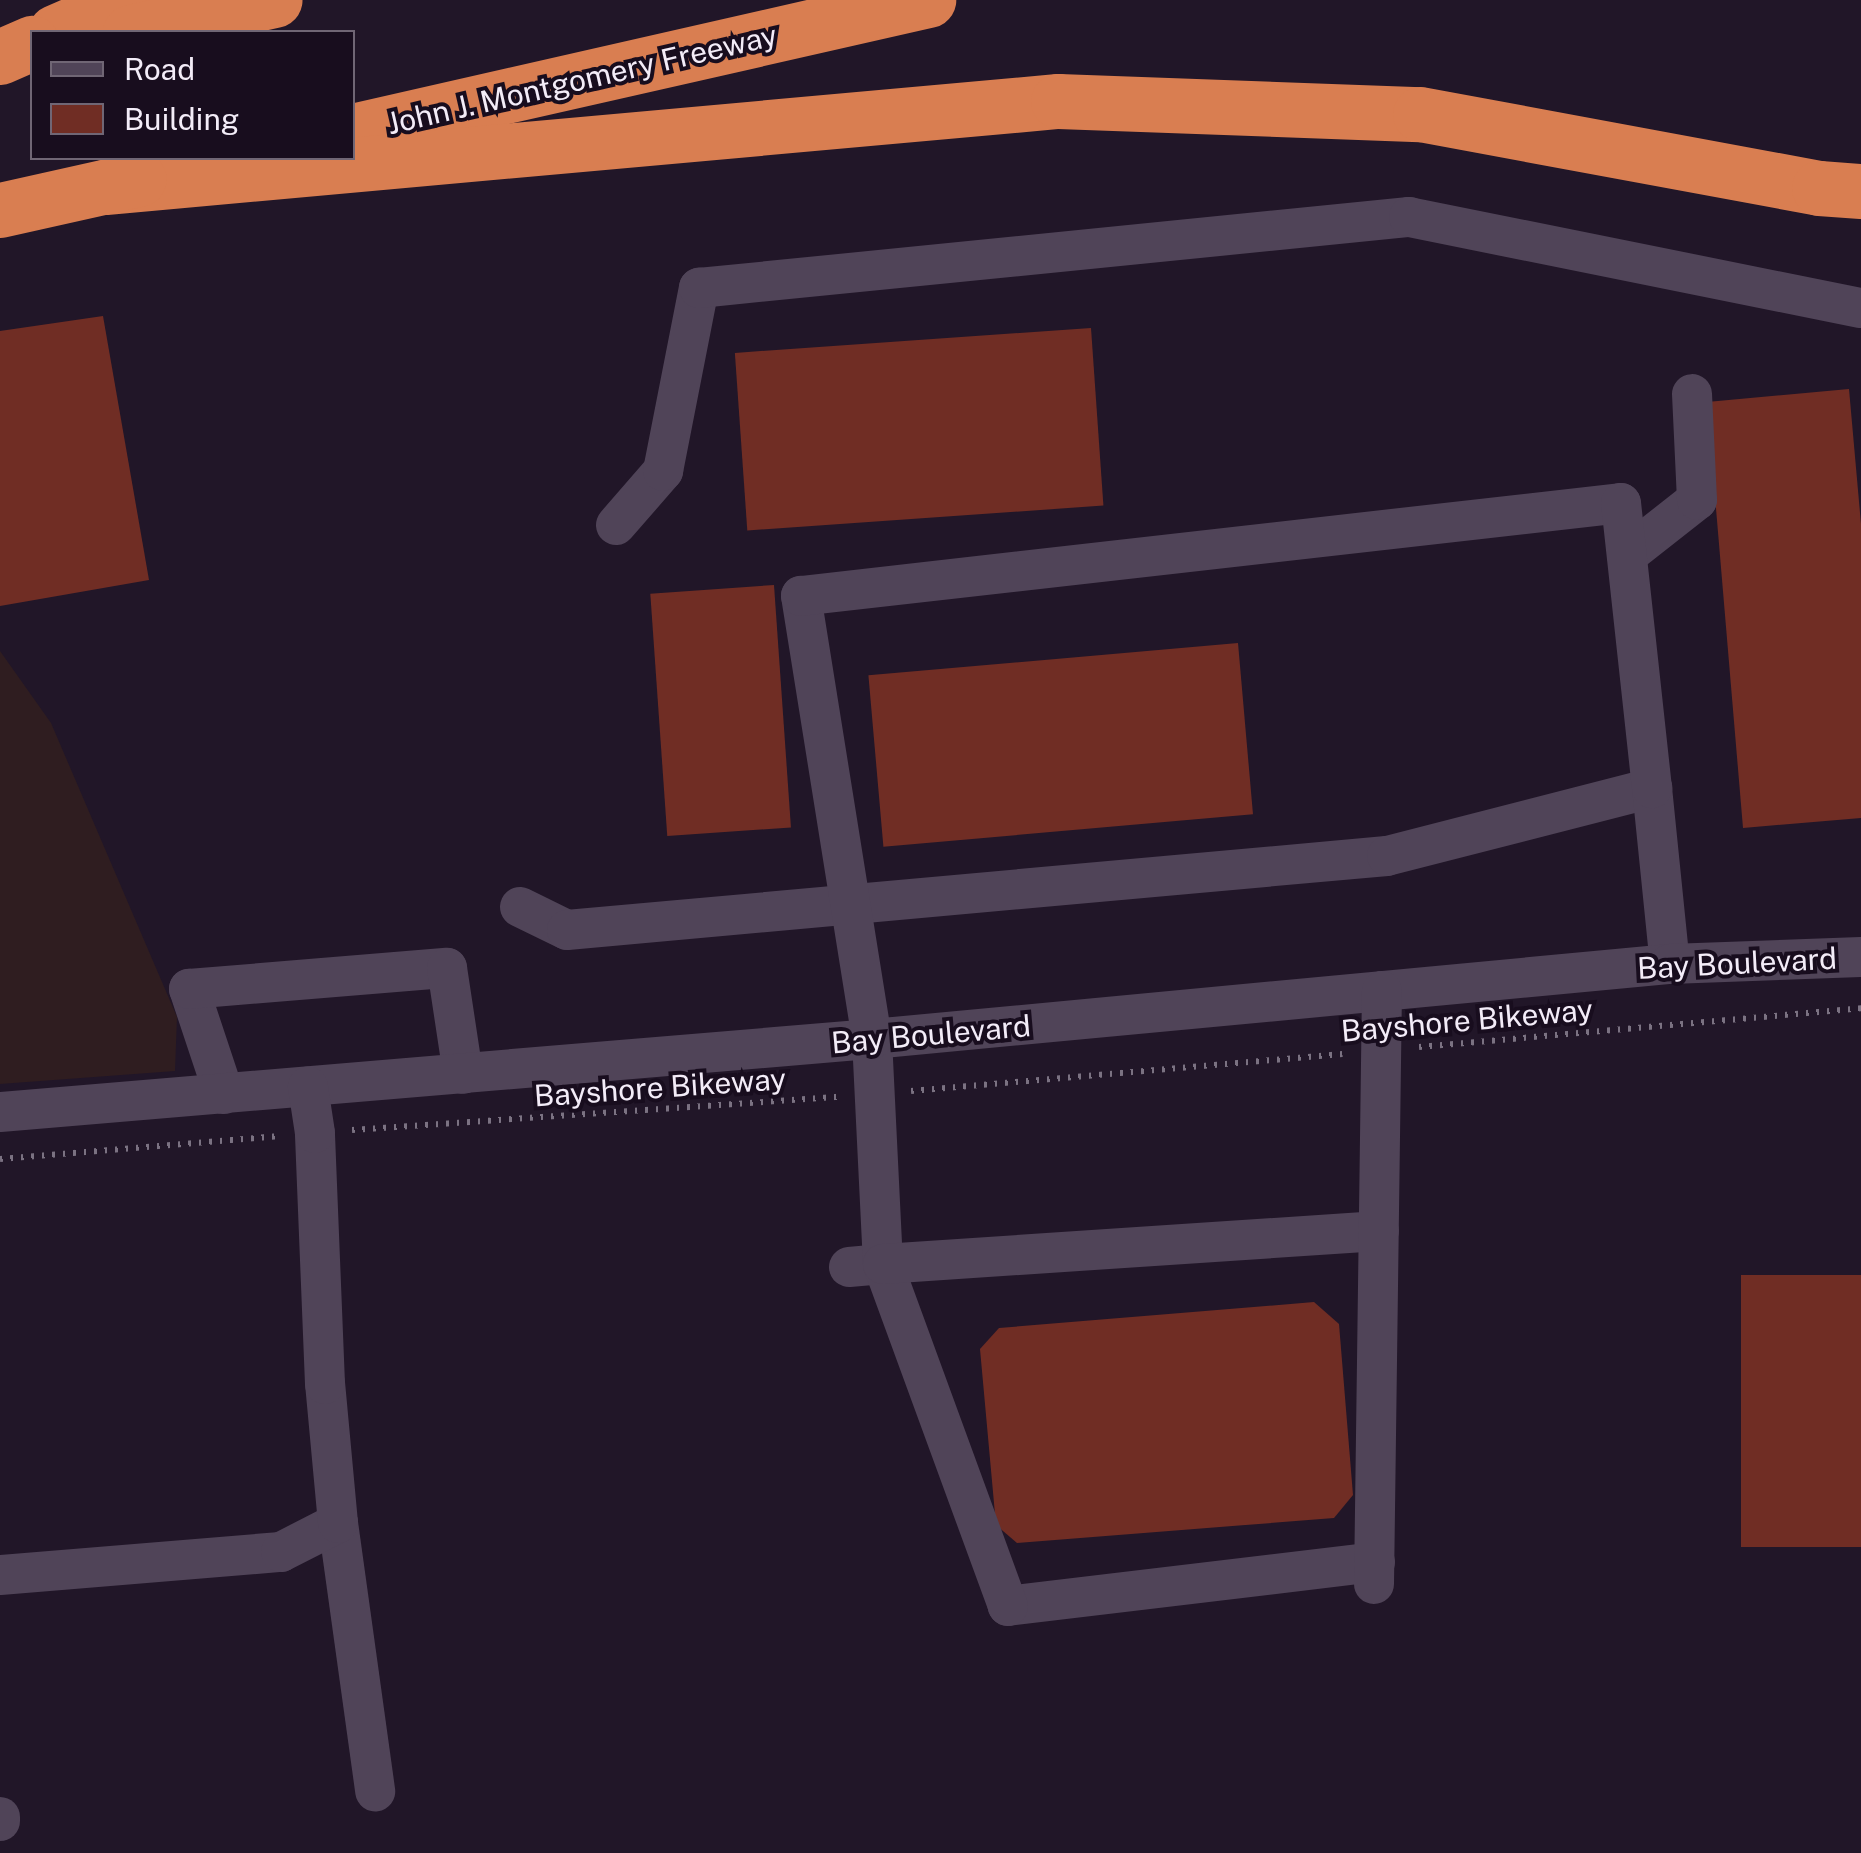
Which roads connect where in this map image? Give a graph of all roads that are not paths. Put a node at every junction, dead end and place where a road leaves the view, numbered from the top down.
1 (128, 0) edge
2 (274, 0) edge
3 (928, 0) edge
4 (60, 30) edge
5 (139, 30) edge
6 (30, 43) edge
7 (30, 54) edge
8 (0, 59) edge
9 (355, 129) edge
10 (225, 160) edge
11 (105, 187) junction
12 (1861, 191) edge
13 (0, 210) edge
14 (1861, 308) edge
15 (1692, 394) dead end
16 (616, 525) dead end
17 (1627, 556) junction
18 (1652, 788) junction
19 (848, 905) junction
20 (520, 907) dead end
21 (1861, 957) edge
22 (1670, 964) junction
23 (1382, 991) junction
24 (872, 1040) junction
25 (463, 1074) junction
26 (308, 1086) junction
27 (224, 1094) junction
28 (0, 1112) edge
29 (1379, 1231) junction
30 (866, 1265) junction
31 (338, 1524) junction
32 (0, 1575) edge
33 (375, 1792) dead end

1 - 4 highway
2 - 5 highway
3 - 9 highway, John J. Montgomery Freeway
6 - 8 highway
7 - 8 highway
10 - 11 highway
11 - 12 highway
11 - 13 highway
14 - 16 street
15 - 17 street
17 - 18 street
17 - 19 street
18 - 19 street
18 - 22 street
19 - 20 street
19 - 24 street
21 - 22 street, Bay Boulevard
22 - 23 street, Bay Boulevard
23 - 24 street, Bay Boulevard
23 - 29 street
24 - 25 street, Bay Boulevard
24 - 30 street
25 - 26 street, Bay Boulevard
25 - 27 street
26 - 27 street, Bay Boulevard
26 - 31 street
27 - 28 street, Bay Boulevard
29 - 30 street
29 - 30 street
31 - 32 street
31 - 33 street

